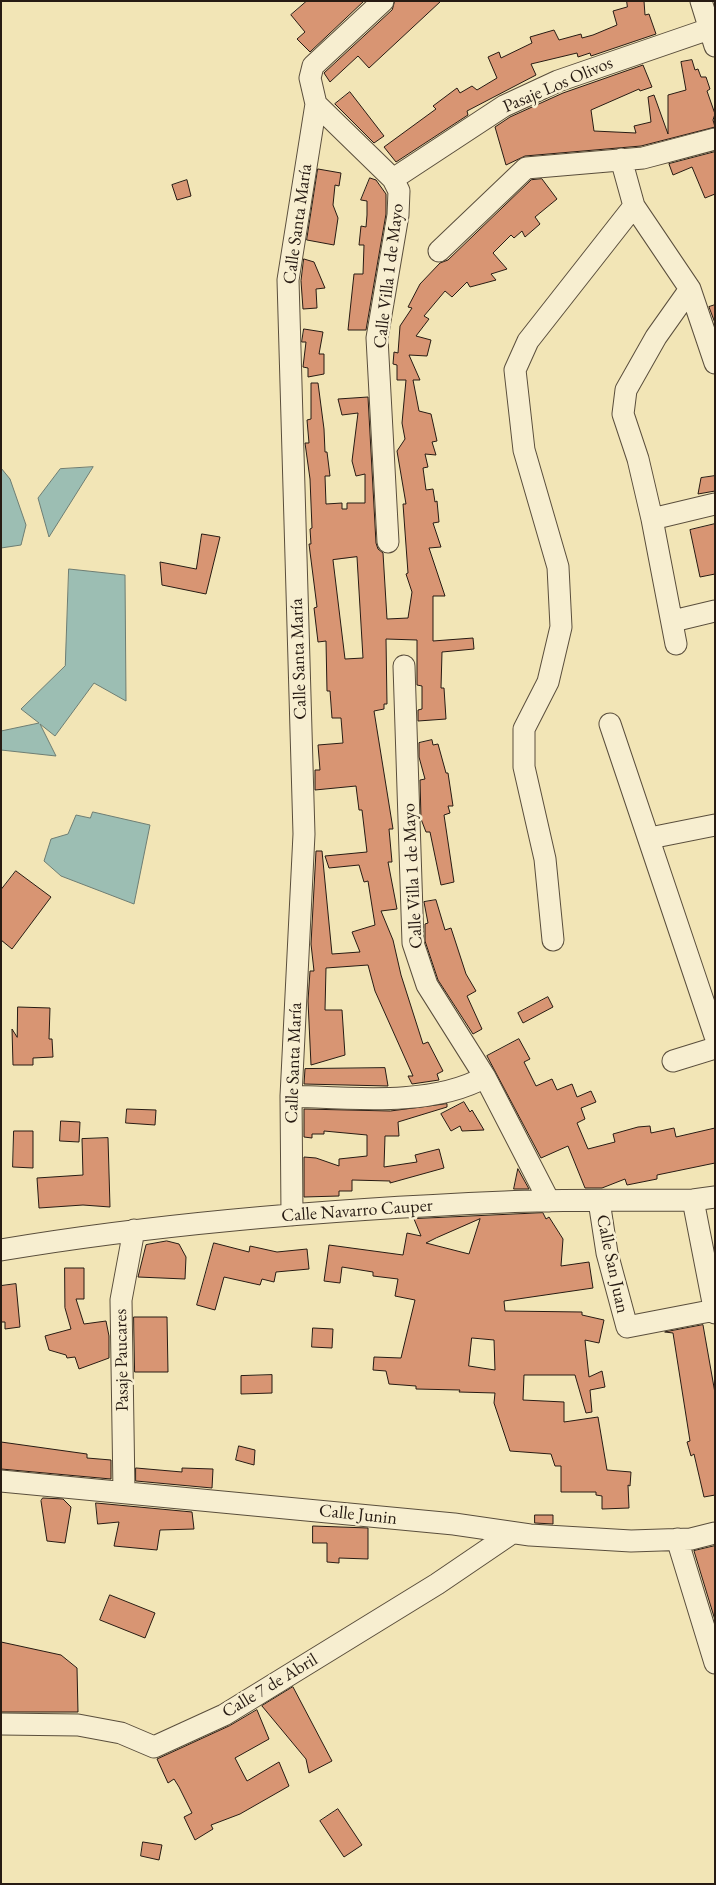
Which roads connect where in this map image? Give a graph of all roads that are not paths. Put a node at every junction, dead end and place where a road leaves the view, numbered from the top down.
1 (383, 1) edge
2 (701, 1) edge
3 (713, 34) edge
4 (316, 104) junction
5 (715, 139) edge
6 (622, 159) junction
7 (393, 179) junction
8 (634, 206) junction
9 (439, 251) dead end
10 (690, 289) junction
11 (715, 364) edge
12 (715, 504) edge
13 (652, 519) junction
14 (388, 542) dead end
15 (715, 611) edge
16 (673, 621) junction
17 (676, 644) dead end
18 (404, 666) dead end
19 (610, 724) dead end
20 (715, 824) edge
21 (650, 838) junction
22 (553, 940) dead end
23 (715, 1036) edge
24 (715, 1048) edge
25 (673, 1061) dead end
26 (475, 1082) junction
27 (292, 1096) junction
28 (715, 1197) edge
29 (694, 1200) junction
30 (548, 1201) junction
31 (599, 1201) junction
32 (292, 1215) junction
33 (134, 1230) junction
34 (1, 1250) edge
35 (715, 1311) edge
36 (1, 1480) edge
37 (124, 1492) junction
38 (512, 1533) junction
39 (715, 1533) edge
40 (677, 1539) junction
41 (715, 1663) edge
42 (1, 1724) edge

1 - 4 street
2 - 3 street
3 - 7 street, Pasaje Los Olivos
4 - 7 street, Calle Villa 1 de Mayo
4 - 27 street, Calle Santa María
5 - 6 street
6 - 8 street
6 - 9 street
7 - 14 street, Calle Villa 1 de Mayo
8 - 10 street
8 - 22 street
10 - 11 street
10 - 13 street
12 - 13 street
13 - 16 street
15 - 16 street
16 - 17 street
18 - 26 street, Calle Villa 1 de Mayo
19 - 21 street
20 - 21 street
21 - 23 street
24 - 25 street
26 - 27 street
26 - 30 street, Calle Villa 1 de Mayo
27 - 32 street, Calle Santa María
28 - 29 street, Calle Navarro Cauper
29 - 31 street, Calle Navarro Cauper
29 - 35 street
30 - 31 street, Calle Navarro Cauper
30 - 32 street, Calle Navarro Cauper
31 - 35 street, Calle San Juan
32 - 33 street, Calle Navarro Cauper
33 - 34 street, Calle Navarro Cauper
33 - 37 street, Pasaje Paucares
36 - 37 street, Calle Junin
37 - 38 street, Calle Junin
38 - 40 street, Calle Junin
38 - 42 street, Calle 7 de Abril
39 - 40 street, Calle Junin
40 - 41 street

